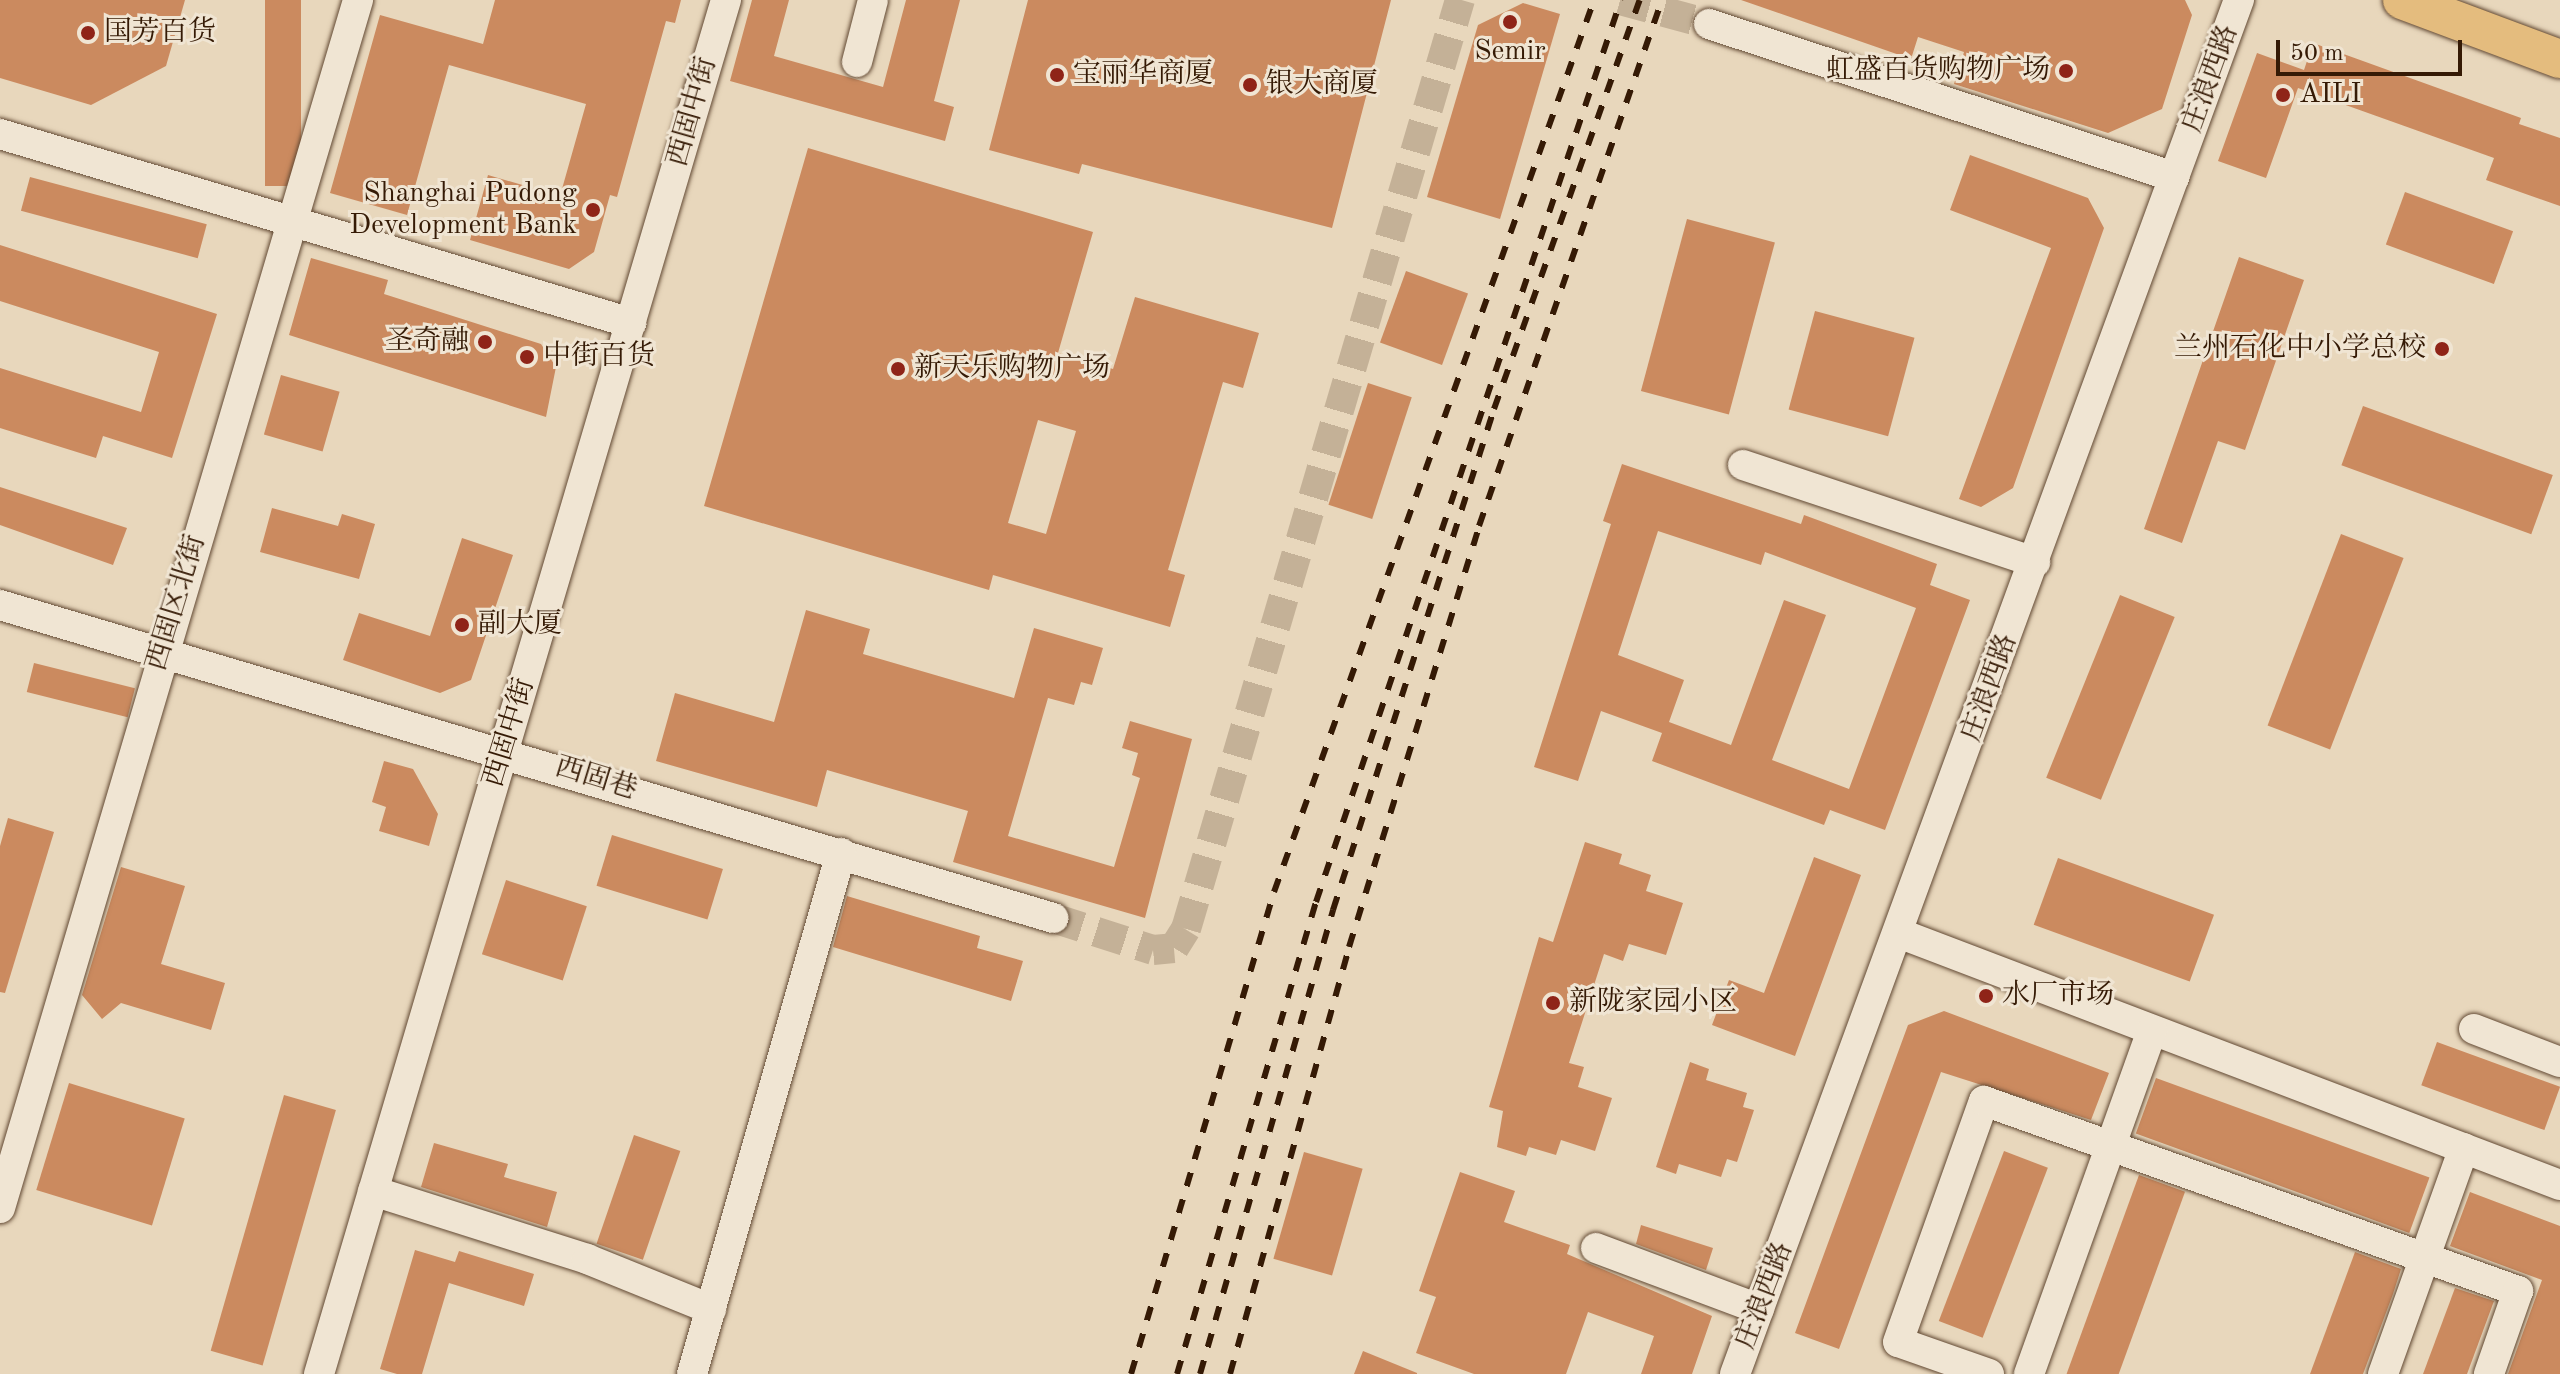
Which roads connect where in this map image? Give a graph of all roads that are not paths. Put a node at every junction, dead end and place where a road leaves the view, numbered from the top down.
1 (358, 0) edge
2 (726, 0) edge
3 (873, 0) edge
4 (2239, 0) edge
5 (2402, 0) edge
6 (1709, 24) tunnel mouth
7 (2560, 59) edge
8 (857, 62) dead end
9 (0, 134) edge
10 (2175, 177) junction
11 (292, 222) junction
12 (631, 323) junction
13 (1743, 465) dead end
14 (2035, 562) junction
15 (0, 605) edge
16 (162, 652) junction
17 (505, 751) junction
18 (841, 853) junction
19 (1053, 918) tunnel mouth
20 (1901, 934) junction
21 (2474, 1029) dead end
22 (2152, 1030) junction
23 (2560, 1062) edge
24 (2110, 1146) junction
25 (2464, 1148) junction
26 (2560, 1185) edge
27 (373, 1191) junction
28 (0, 1208) edge
29 (1596, 1248) dead end
30 (2425, 1258) junction
31 (711, 1309) junction
32 (1759, 1309) junction
33 (319, 1374) edge
34 (692, 1374) edge
35 (1735, 1374) edge
36 (1989, 1374) edge
37 (2029, 1374) edge
38 (2383, 1374) edge
39 (2489, 1374) edge

1 - 11 street, 西固区北街
2 - 12 street, 西固中街
3 - 8 street
4 - 10 street, 庄浪西路
5 - 7 main road
6 - 10 street
9 - 11 street
10 - 14 street, 庄浪西路
11 - 12 street
11 - 16 street, 西固区北街
12 - 17 street, 西固中街
13 - 14 street
14 - 20 street, 庄浪西路
15 - 16 street, 西固巷
16 - 17 street, 西固巷
16 - 28 street, 西固区北街
17 - 18 street, 西固巷
17 - 27 street, 西固中街
18 - 19 street, 西固巷
18 - 31 street
20 - 22 street
20 - 32 street, 庄浪西路
21 - 23 street
22 - 24 street
22 - 25 street
24 - 30 street
24 - 36 street
24 - 37 street
25 - 26 street
25 - 30 street
27 - 31 street
27 - 33 street, 西固中街
29 - 32 street
30 - 38 street
30 - 39 street
31 - 34 street
32 - 35 street, 庄浪西路

